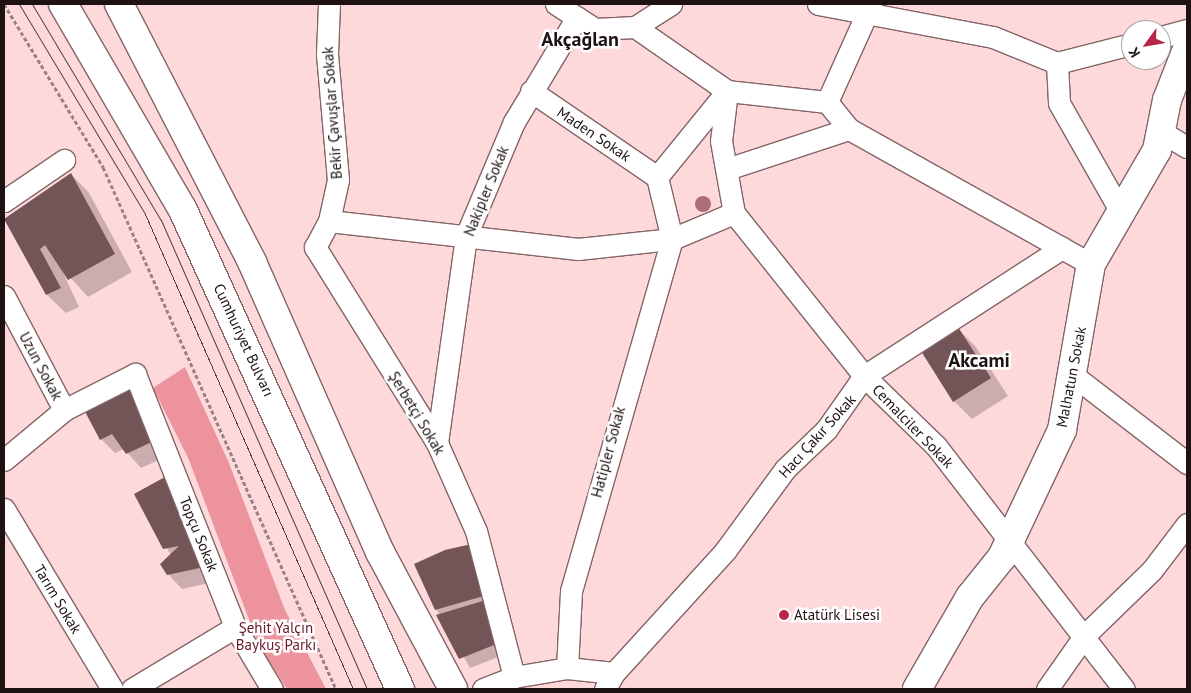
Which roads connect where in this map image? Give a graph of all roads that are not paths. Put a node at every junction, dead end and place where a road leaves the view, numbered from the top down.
1 (63, 4) edge
2 (119, 4) edge
3 (329, 4) edge
4 (556, 4) edge
5 (671, 4) edge
6 (818, 4) edge
7 (869, 10) edge
8 (577, 17) junction
9 (635, 27) junction
10 (1187, 30) edge
11 (1171, 34) edge
12 (1121, 47) edge
13 (1187, 49) edge
14 (1057, 63) junction
15 (531, 91) junction
16 (728, 91) junction
17 (827, 102) junction
18 (849, 129) junction
19 (1160, 131) junction
20 (1187, 147) edge
21 (64, 160) dead end
22 (727, 169) junction
23 (657, 176) junction
24 (4, 201) edge
25 (1121, 212) junction
26 (734, 213) junction
27 (329, 221) junction
28 (466, 236) junction
29 (672, 239) junction
30 (1062, 248) junction
31 (1091, 264) junction
32 (4, 296) edge
33 (864, 376) junction
34 (1074, 376) junction
35 (64, 410) junction
36 (438, 443) junction
37 (4, 460) edge
38 (1187, 463) edge
39 (4, 509) edge
40 (1187, 524) edge
41 (1010, 541) junction
42 (235, 627) junction
43 (1085, 635) junction
44 (567, 668) junction
45 (514, 677) junction
46 (609, 681) edge
47 (112, 689) edge
48 (132, 689) edge
49 (272, 689) edge
50 (400, 689) edge
51 (453, 689) edge
52 (483, 689) edge
53 (917, 689) edge
54 (1047, 689) edge
55 (1124, 689) edge

1 - 50 main road, Cumhuriyet Bulvarı
2 - 51 main road
3 - 27 street, Bekir Çavuşlar Sokak
4 - 8 street
5 - 9 street
6 - 7 street
7 - 14 street
7 - 17 street
8 - 9 street
8 - 15 street, Nakipler Sokak
9 - 16 street
10 - 11 street
12 - 14 street
13 - 19 main road, Malhatun Sokak
14 - 25 street
15 - 23 street, Maden Sokak
15 - 28 street, Nakipler Sokak
16 - 17 street
16 - 22 street
16 - 23 street
17 - 18 street
18 - 22 street
18 - 30 street
19 - 20 street
19 - 25 main road, Malhatun Sokak
21 - 24 street
22 - 26 street
23 - 29 street
25 - 31 main road, Malhatun Sokak
26 - 29 street
26 - 33 street, Cemalciler Sokak
27 - 28 street
27 - 36 street, Şerbetçi Sokak
28 - 29 street
28 - 36 street, Nakipler Sokak
29 - 44 street, Hatipler Sokak
30 - 31 street
30 - 33 street, Hacı Çakır Sokak
31 - 34 main road, Malhatun Sokak
32 - 35 street, Uzun Sokak
33 - 41 street, Cemalciler Sokak
33 - 46 street, Hacı Çakır Sokak
34 - 38 street
34 - 41 main road, Malhatun Sokak
35 - 37 street
35 - 42 street, Topçu Sokak
36 - 45 street, Şerbetçi Sokak
39 - 47 street, Tarım Sokak
40 - 43 street
41 - 43 street, Cemalciler Sokak
41 - 53 main road, Malhatun Sokak
42 - 48 street
42 - 49 street, Topçu Sokak
43 - 54 street
43 - 55 street, Cemalciler Sokak
44 - 45 street, Hacı Çakır Sokak
44 - 46 street, Hacı Çakır Sokak
45 - 52 street, Hacı Çakır Sokak

